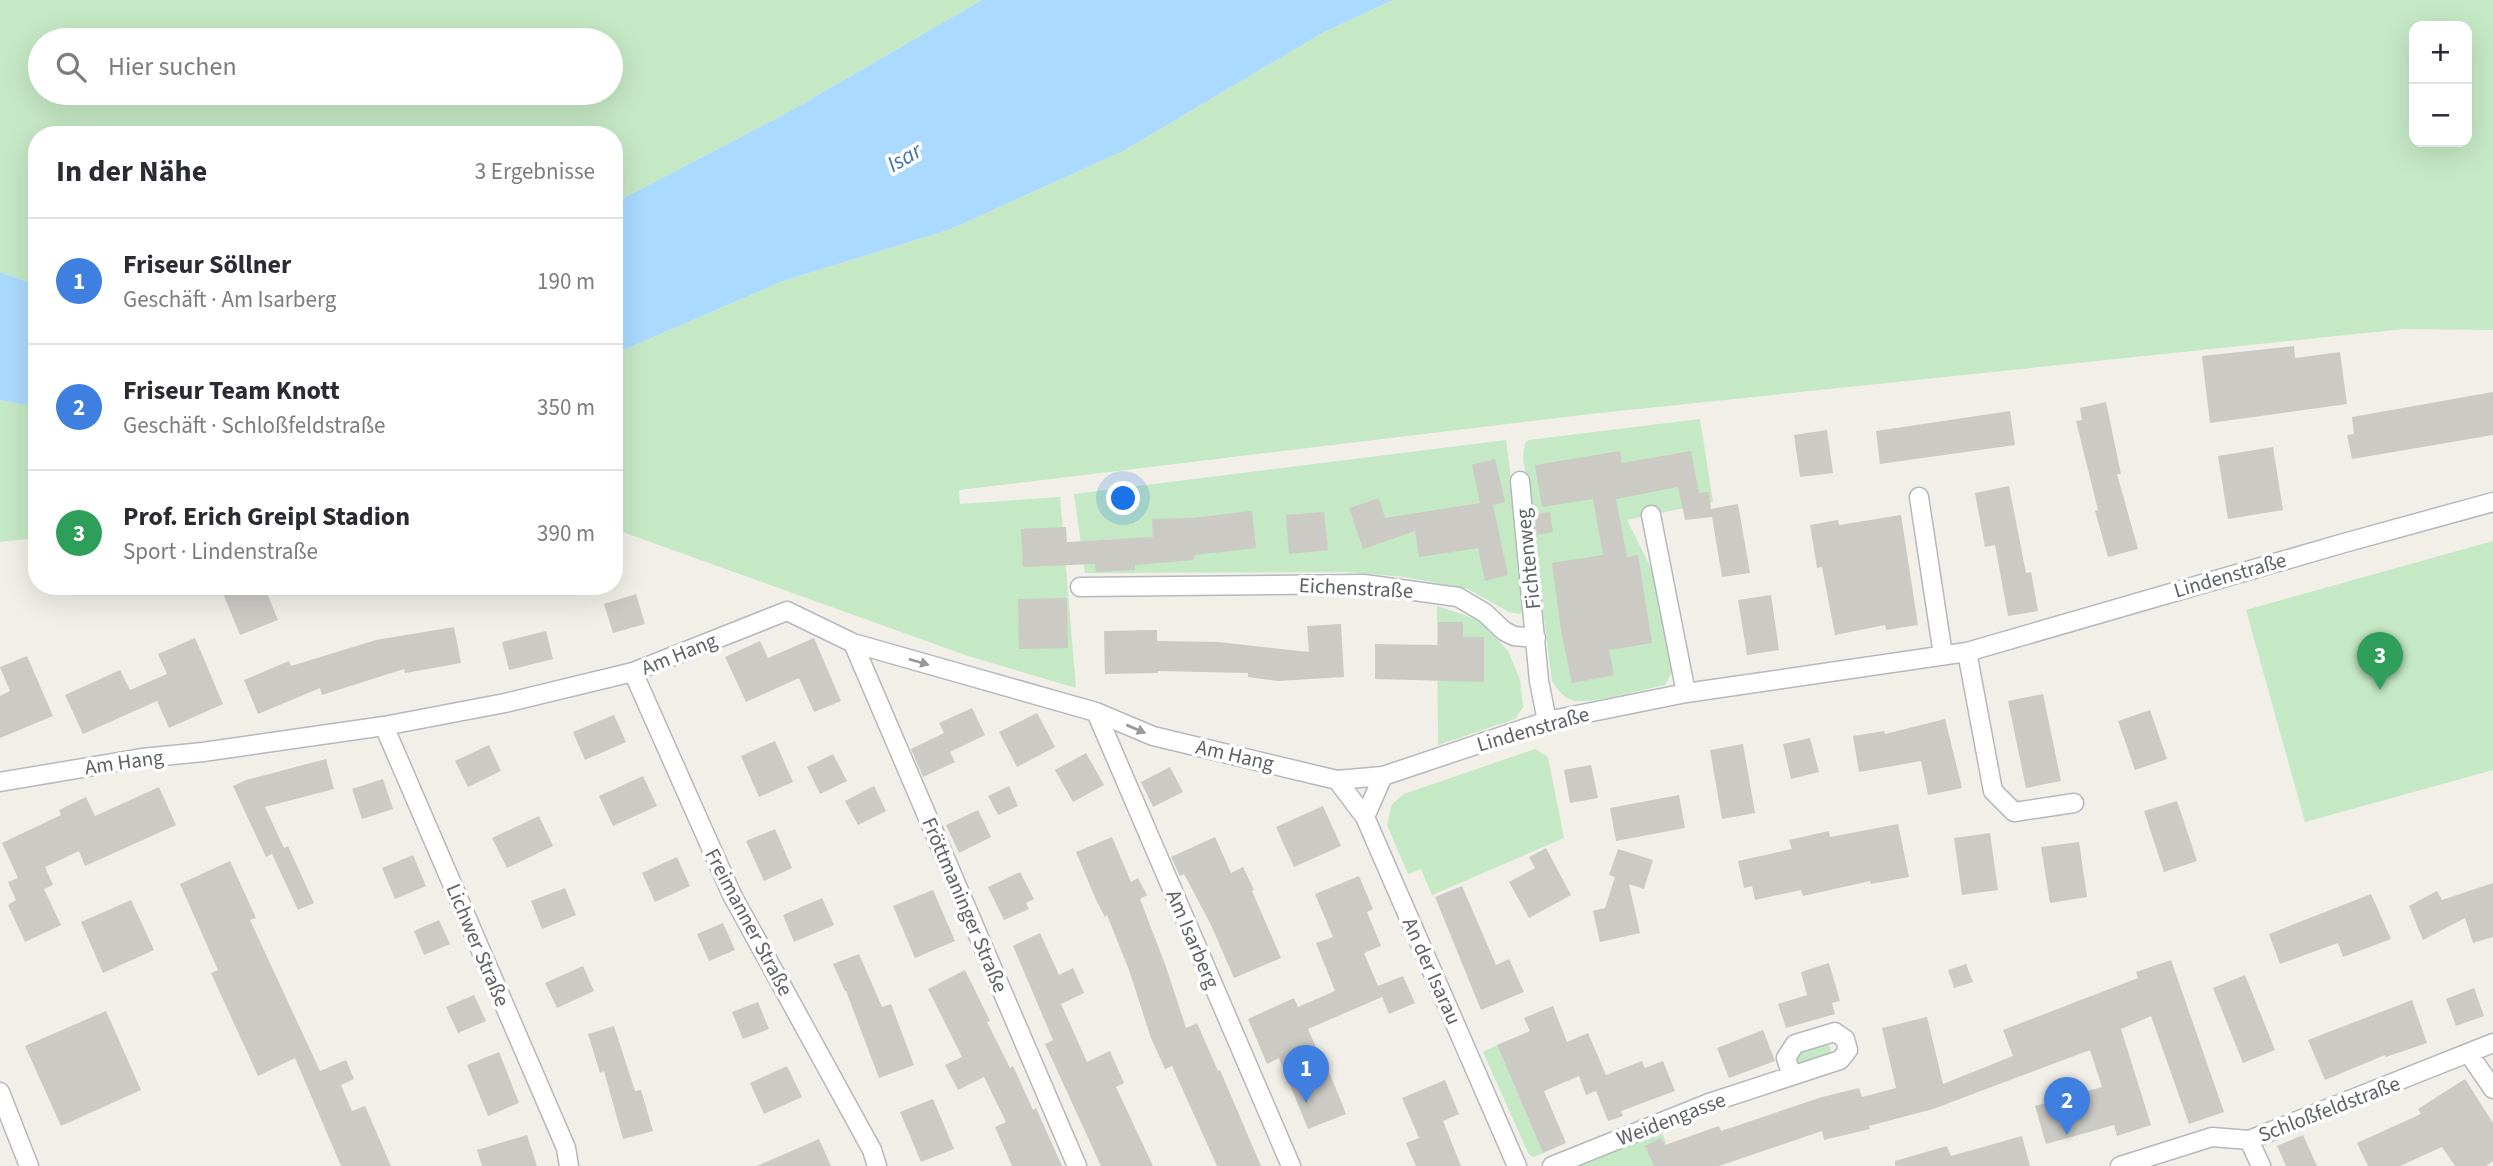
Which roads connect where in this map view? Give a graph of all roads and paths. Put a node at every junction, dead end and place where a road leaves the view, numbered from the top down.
1 (1520, 481) dead end
2 (1919, 497) dead end
3 (2493, 502) edge
4 (1651, 515) dead end
5 (1080, 587) dead end
6 (1536, 638) junction
7 (853, 643) junction
8 (1967, 652) junction
9 (1943, 655) junction
10 (633, 672) junction
11 (1686, 692) junction
12 (1096, 712) junction
13 (1546, 720) junction
14 (384, 726) junction
15 (1383, 776) junction
16 (1337, 780) junction
17 (0, 782) edge
18 (2074, 803) dead end
19 (1366, 817) junction
20 (2493, 1043) edge
21 (2469, 1054) junction
22 (1792, 1076) dead end
23 (2493, 1089) edge
24 (0, 1092) edge
25 (2249, 1140) junction
26 (29, 1166) edge
27 (569, 1166) edge
28 (877, 1166) edge
29 (1077, 1166) edge
30 (1291, 1166) edge
31 (1517, 1166) edge
32 (1552, 1166) edge
33 (2120, 1166) edge
34 (2261, 1166) edge

1 - 6 street, Fichtenweg
2 - 9 street
3 - 8 street, Lindenstraße
4 - 11 street
5 - 6 street, Eichenstraße
6 - 13 street
7 - 10 street, Am Hang
7 -> 12 street, Am Hang
7 - 29 street, Fröttmaninger Straße
8 - 9 street, Lindenstraße
8 - 18 street
9 - 11 street, Lindenstraße
10 - 14 street, Am Hang
10 - 28 street, Freimanner Straße
11 - 13 street, Lindenstraße
12 -> 16 street, Am Hang
12 - 30 street, Am Isarberg
13 - 15 street, Lindenstraße
14 - 17 street, Am Hang
14 - 27 street, Lichwer Straße
15 - 16 street, Am Hang
15 - 19 street
16 - 19 street
19 - 31 street, An der Isarau
20 - 21 street, Schloßfeldstraße
21 - 23 street
21 - 25 street, Schloßfeldstraße
22 - 32 street, Weidengasse
24 - 26 street
25 - 33 street, Schloßfeldstraße
25 - 34 street

